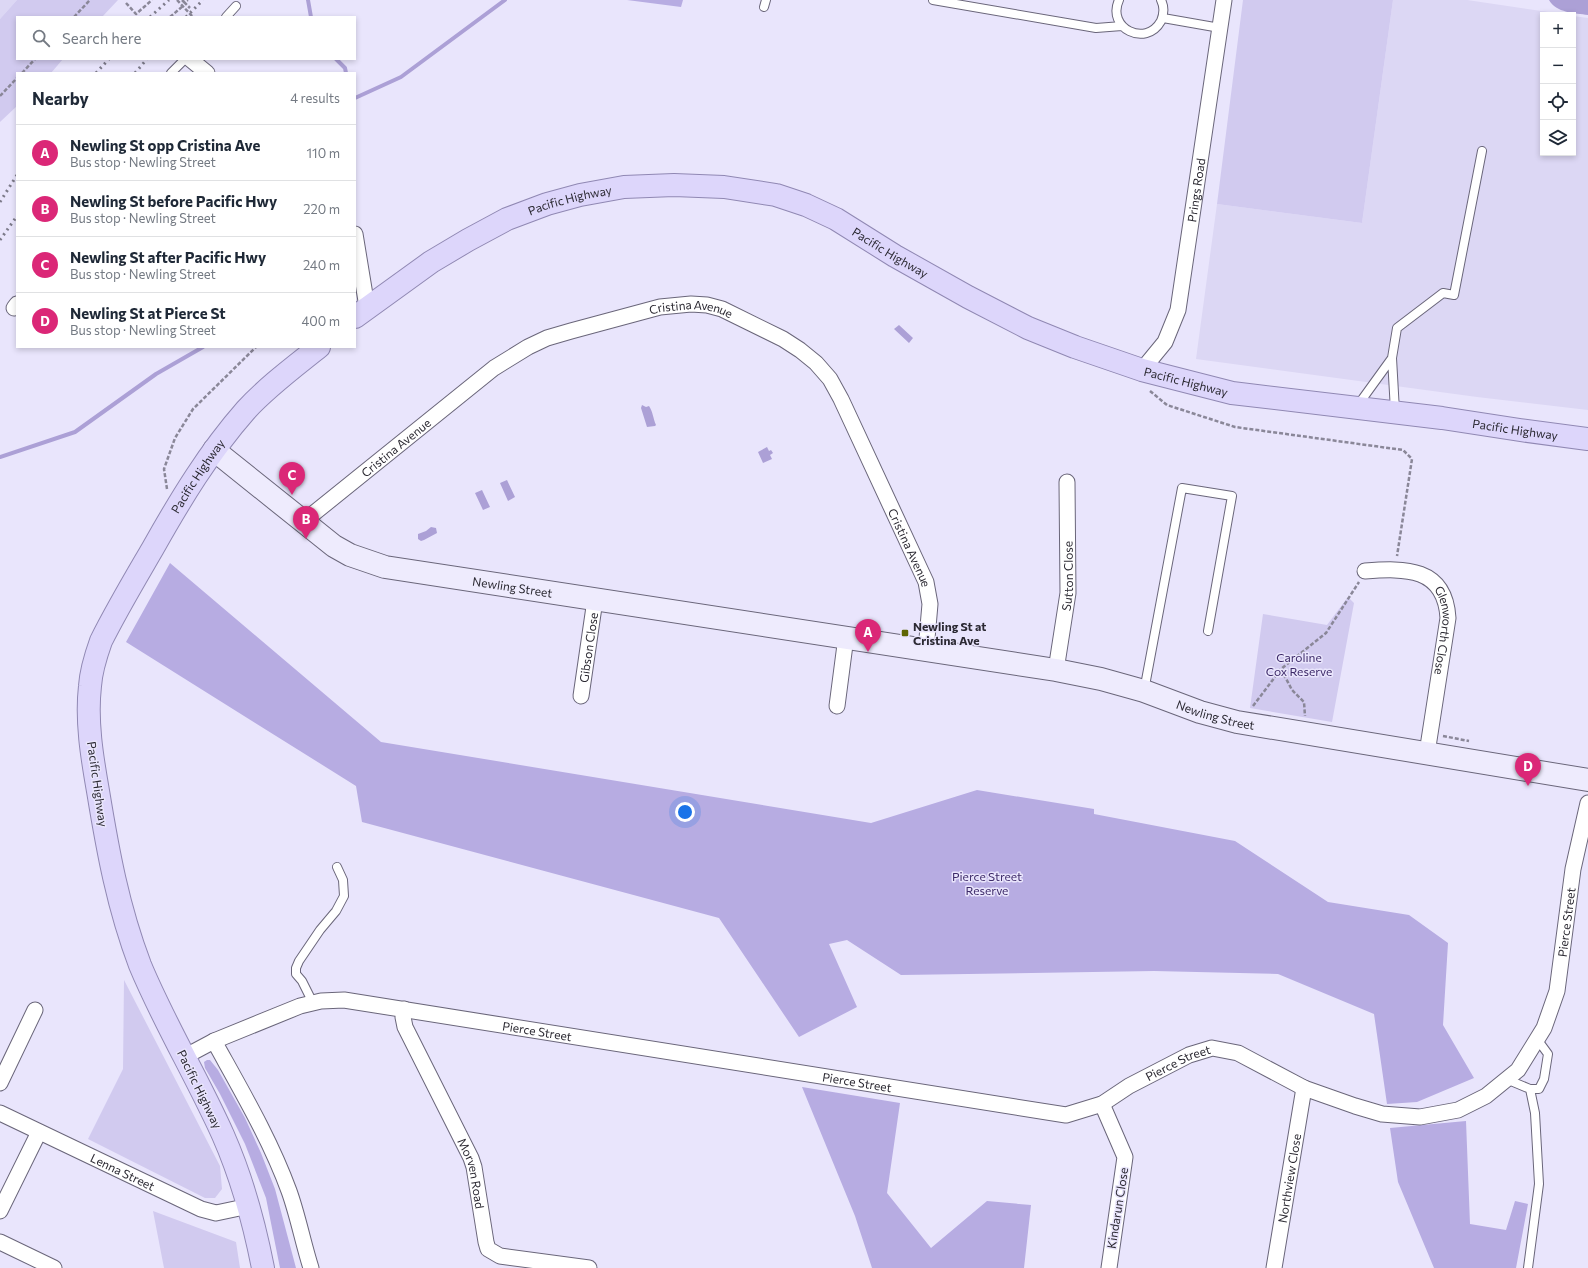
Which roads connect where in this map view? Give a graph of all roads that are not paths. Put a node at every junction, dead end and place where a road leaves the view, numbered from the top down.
1 (933, 0) edge
2 (1119, 0) edge
3 (1161, 0) edge
4 (1224, 0) edge
5 (236, 6) dead end
6 (227, 16) edge
7 (1162, 18) junction
8 (1122, 26) junction
9 (1220, 28) junction
10 (184, 60) edge
11 (191, 60) edge
12 (172, 72) edge
13 (206, 72) edge
14 (1482, 151) dead end
15 (356, 247) edge
16 (361, 312) edge
17 (318, 348) edge
18 (1392, 358) junction
19 (1144, 379) junction
20 (1356, 408) junction
21 (1395, 412) junction
22 (1442, 418) junction
23 (1588, 425) edge
24 (1588, 439) edge
25 (214, 450) junction
26 (1067, 482) dead end
27 (303, 522) junction
28 (1365, 571) dead end
29 (595, 600) junction
30 (1208, 630) dead end
31 (846, 637) junction
32 (926, 650) junction
33 (1056, 670) junction
34 (1144, 691) junction
35 (581, 696) dead end
36 (837, 706) dead end
37 (1427, 753) junction
38 (1588, 780) edge
39 (1588, 803) edge
40 (337, 867) dead end
41 (313, 1003) junction
42 (404, 1009) junction
43 (35, 1010) dead end
44 (1537, 1039) junction
45 (214, 1041) junction
46 (184, 1057) junction
47 (1506, 1079) junction
48 (0, 1083) edge
49 (1304, 1088) junction
50 (1530, 1089) junction
51 (1102, 1104) junction
52 (0, 1113) edge
53 (39, 1132) junction
54 (249, 1206) junction
55 (0, 1211) edge
56 (0, 1242) edge
57 (54, 1268) edge
58 (263, 1268) edge
59 (311, 1268) edge
60 (589, 1268) edge
61 (1109, 1268) edge
62 (1274, 1268) edge
63 (1528, 1268) edge

1 - 8 lane
2 - 8 lane
3 - 7 lane
4 - 9 street, Prings Road
5 - 6 lane
7 - 8 lane
7 - 9 lane
9 - 19 street, Prings Road
10 - 12 lane
11 - 13 street
14 - 18 lane
15 - 16 street
16 - 19 main road, Pacific Highway
17 - 25 main road, Pacific Highway
18 - 20 lane
18 - 21 lane
19 - 20 main road, Pacific Highway
20 - 21 main road, Pacific Highway
21 - 22 main road, Pacific Highway
22 - 23 main road, Pacific Highway
22 - 24 main road, Pacific Highway
25 - 27 street, Newling Street
25 - 46 main road, Pacific Highway
26 - 33 street, Sutton Close
27 - 29 street, Newling Street
27 - 32 street, Cristina Avenue
28 - 37 street, Glenworth Close
29 - 31 street, Newling Street
29 - 35 street, Gibson Close
30 - 34 lane
31 - 32 street, Newling Street
31 - 36 street
32 - 33 street, Newling Street
33 - 34 street, Newling Street
34 - 37 street, Newling Street
37 - 38 street, Newling Street
39 - 44 street, Pierce Street
40 - 41 lane
41 - 42 street, Pierce Street
41 - 45 street, Pierce Street
42 - 51 street, Pierce Street
42 - 60 street, Morven Road
43 - 48 street
44 - 47 street, Pierce Street
44 - 50 lane
45 - 46 street, Pierce Street
45 - 59 street
46 - 54 main road, Pacific Highway
47 - 49 street, Pierce Street
47 - 50 lane
49 - 51 street, Pierce Street
49 - 62 street, Northview Close
50 - 63 lane
51 - 61 street, Kindarun Close
52 - 53 street, Lenna Street
53 - 54 street, Lenna Street
53 - 55 street
54 - 58 main road, Pacific Highway
56 - 57 street

